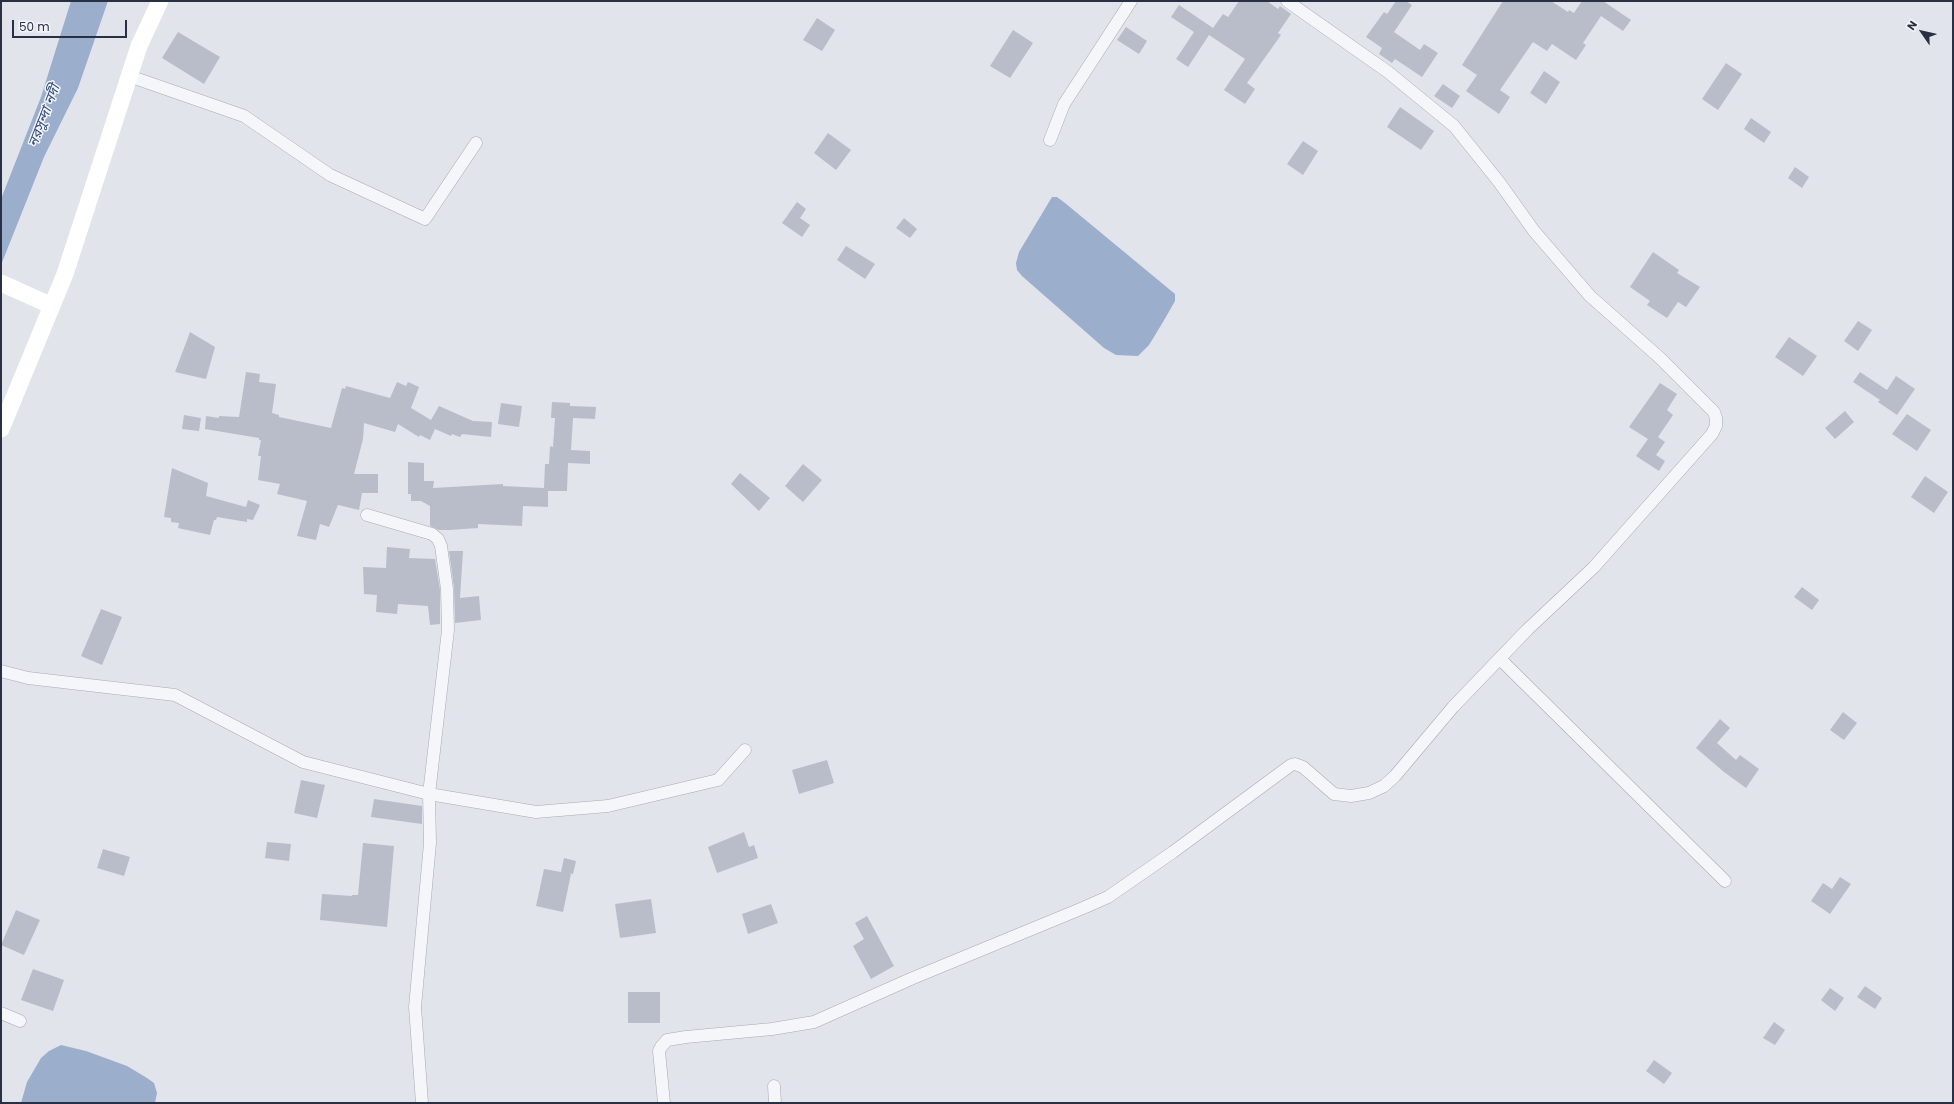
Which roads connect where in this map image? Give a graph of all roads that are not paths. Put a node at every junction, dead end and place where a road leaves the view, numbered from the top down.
1 (160, 1) edge
2 (1131, 1) edge
3 (1287, 1) edge
4 (130, 76) junction
5 (1050, 140) dead end
6 (476, 143) dead end
7 (1, 284) edge
8 (52, 306) junction
9 (1, 429) edge
10 (367, 515) dead end
11 (1500, 658) junction
12 (1, 671) edge
13 (745, 750) dead end
14 (429, 794) junction
15 (1725, 881) dead end
16 (1, 1013) edge
17 (20, 1021) dead end
18 (774, 1086) dead end
19 (422, 1103) edge
20 (664, 1103) edge
21 (775, 1103) edge

1 - 4 main road
2 - 5 street
3 - 11 street
4 - 6 street
4 - 8 main road
7 - 8 main road
8 - 9 main road
10 - 14 street
11 - 15 street
11 - 20 street
12 - 14 street
13 - 14 street
14 - 19 street
16 - 17 street
18 - 21 street

